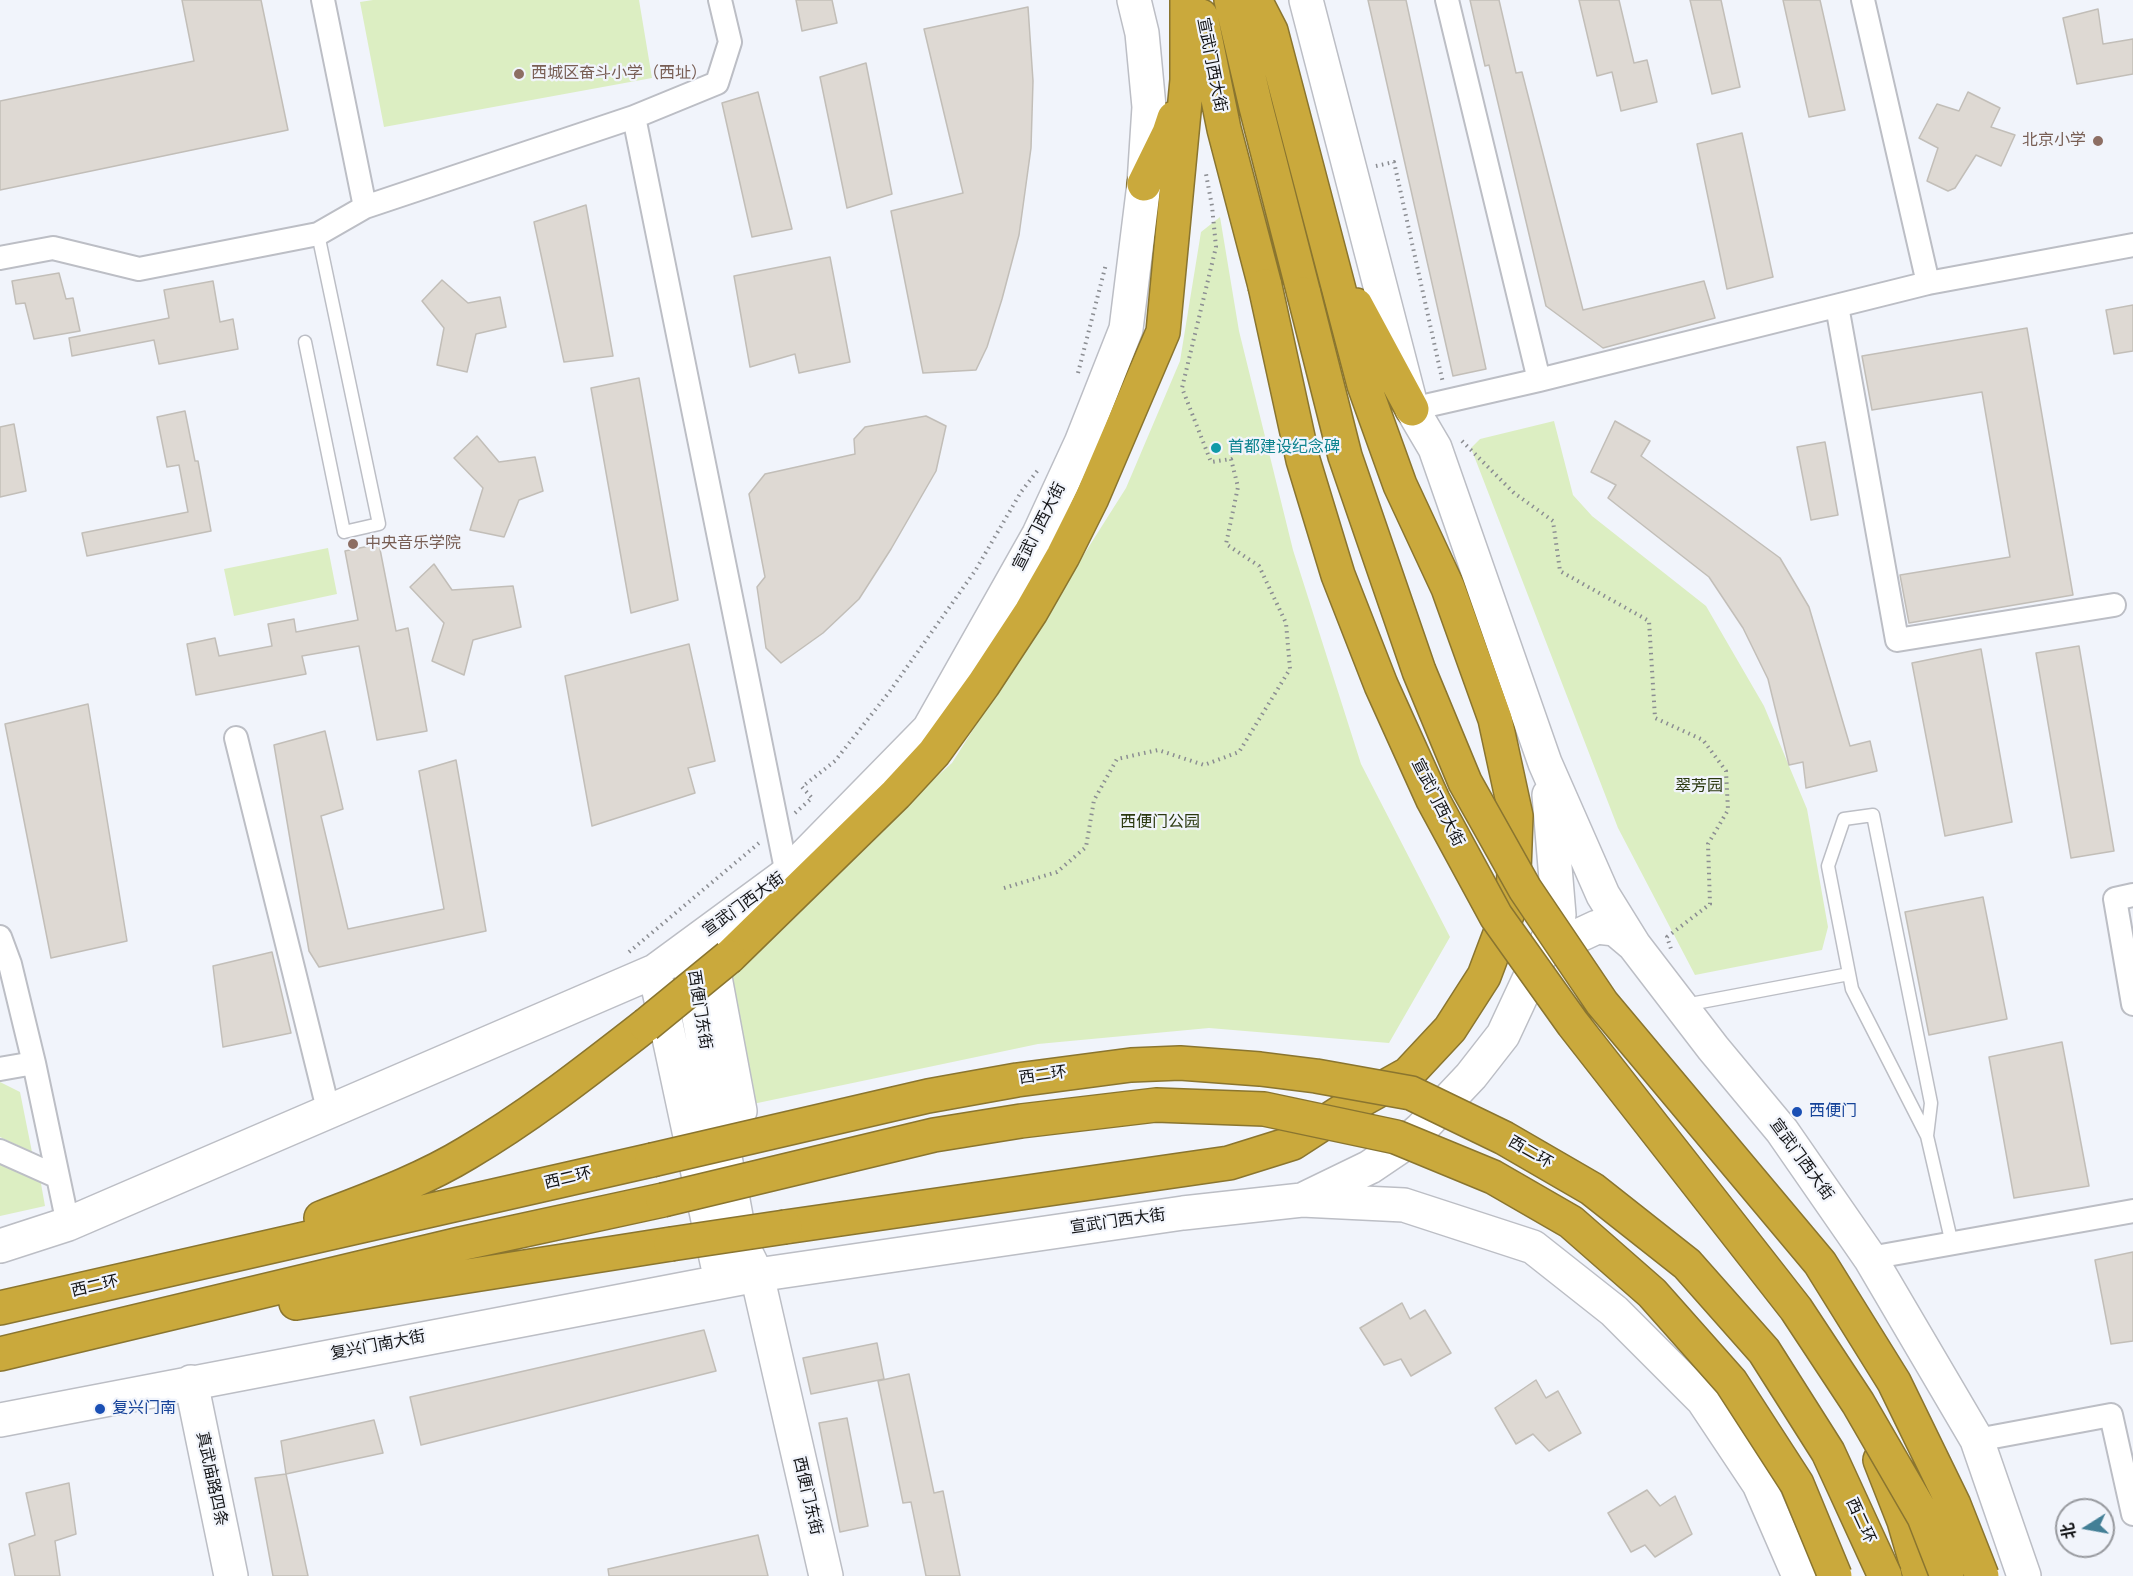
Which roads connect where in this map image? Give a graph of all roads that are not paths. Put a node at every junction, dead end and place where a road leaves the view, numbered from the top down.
1 (323, 0) edge
2 (720, 0) edge
3 (1134, 0) edge
4 (1187, 0) edge
5 (1198, 0) edge
6 (1231, 0) edge
7 (1255, 0) edge
8 (1282, 0) edge
9 (1306, 0) edge
10 (1447, 0) edge
11 (1863, 0) edge
12 (1271, 31) junction
13 (1187, 80) junction
14 (634, 117) junction
15 (1144, 184) junction
16 (365, 207) junction
17 (318, 234) junction
18 (2133, 245) edge
19 (1329, 253) junction
20 (0, 258) edge
21 (1928, 283) junction
22 (1837, 306) junction
23 (305, 342) dead end
24 (1539, 380) junction
25 (1412, 409) junction
26 (2114, 605) dead end
27 (236, 738) dead end
28 (1545, 763) junction
29 (787, 874) junction
30 (2133, 895) edge
31 (0, 937) edge
32 (694, 942) junction
33 (1635, 945) junction
34 (1541, 953) junction
35 (655, 971) junction
36 (1849, 974) junction
37 (2133, 1004) edge
38 (1681, 1006) junction
39 (34, 1063) junction
40 (0, 1069) edge
41 (329, 1113) junction
42 (1927, 1136) junction
43 (0, 1150) edge
44 (58, 1177) junction
45 (1302, 1200) junction
46 (2133, 1211) edge
47 (68, 1224) junction
48 (1952, 1244) junction
49 (0, 1246) edge
50 (1870, 1258) junction
51 (216, 1260) junction
52 (757, 1275) junction
53 (721, 1281) junction
54 (0, 1308) edge
55 (175, 1311) junction
56 (0, 1354) edge
57 (192, 1382) junction
58 (1858, 1403) junction
59 (0, 1420) edge
60 (1977, 1440) junction
61 (2133, 1514) edge
62 (231, 1576) edge
63 (826, 1576) edge
64 (1799, 1576) edge
65 (1835, 1576) edge
66 (1885, 1576) edge
67 (1920, 1576) edge
68 (1947, 1576) edge
69 (1983, 1576) edge
70 (2024, 1576) edge

1 - 16 street
2 - 14 street
3 - 15 street, 宣武门西大街
4 - 13 highway
5 - 58 highway, 宣武门西大街, bridge
6 - 69 highway, 宣武门西大街, bridge
7 - 12 highway
8 - 12 highway
9 - 25 street, 宣武门西大街
10 - 24 street
11 - 21 street
12 - 19 highway
13 - 15 highway
13 - 51 highway, bridge
14 - 16 street
14 - 29 street
15 - 29 street, 宣武门西大街
16 - 17 street
17 - 20 street
17 - 23 lane
18 - 21 street
19 - 25 highway
19 - 55 highway, bridge
21 - 22 street
22 - 24 street
22 - 26 street
24 - 25 street
25 - 28 street, 宣武门西大街
27 - 41 street
28 - 33 street, 宣武门西大街
28 - 34 street, 宣武门西大街
29 - 32 street, 宣武门西大街
30 - 37 street
31 - 39 street
32 - 35 street
32 - 52 street, 西便门东街
33 - 34 street
33 - 38 street, 宣武门西大街
34 - 45 street, 宣武门西大街
35 - 41 street
35 - 53 street
36 - 38 lane
36 - 42 lane
36 - 42 lane
38 - 50 street, 宣武门西大街
39 - 40 street
39 - 44 street
41 - 47 street
42 - 48 lane
43 - 44 street
44 - 47 street
45 - 52 street, 宣武门西大街
45 - 64 street, 宣武门西大街
46 - 48 street
47 - 49 street
48 - 50 street
50 - 60 street, 宣武门西大街
51 - 54 highway, 西二环
51 - 66 highway, 西二环, bridge
52 - 53 street, 复兴门南大街
52 - 63 street, 西便门东街
53 - 57 street, 复兴门南大街
55 - 56 highway
55 - 65 highway, bridge
57 - 59 street, 复兴门南大街
57 - 62 street, 真武庙路四条
58 - 67 highway, 宣武门西大街, bridge
58 - 68 highway, 宣武门西大街, bridge
60 - 61 street
60 - 70 street, 宣武门西大街

